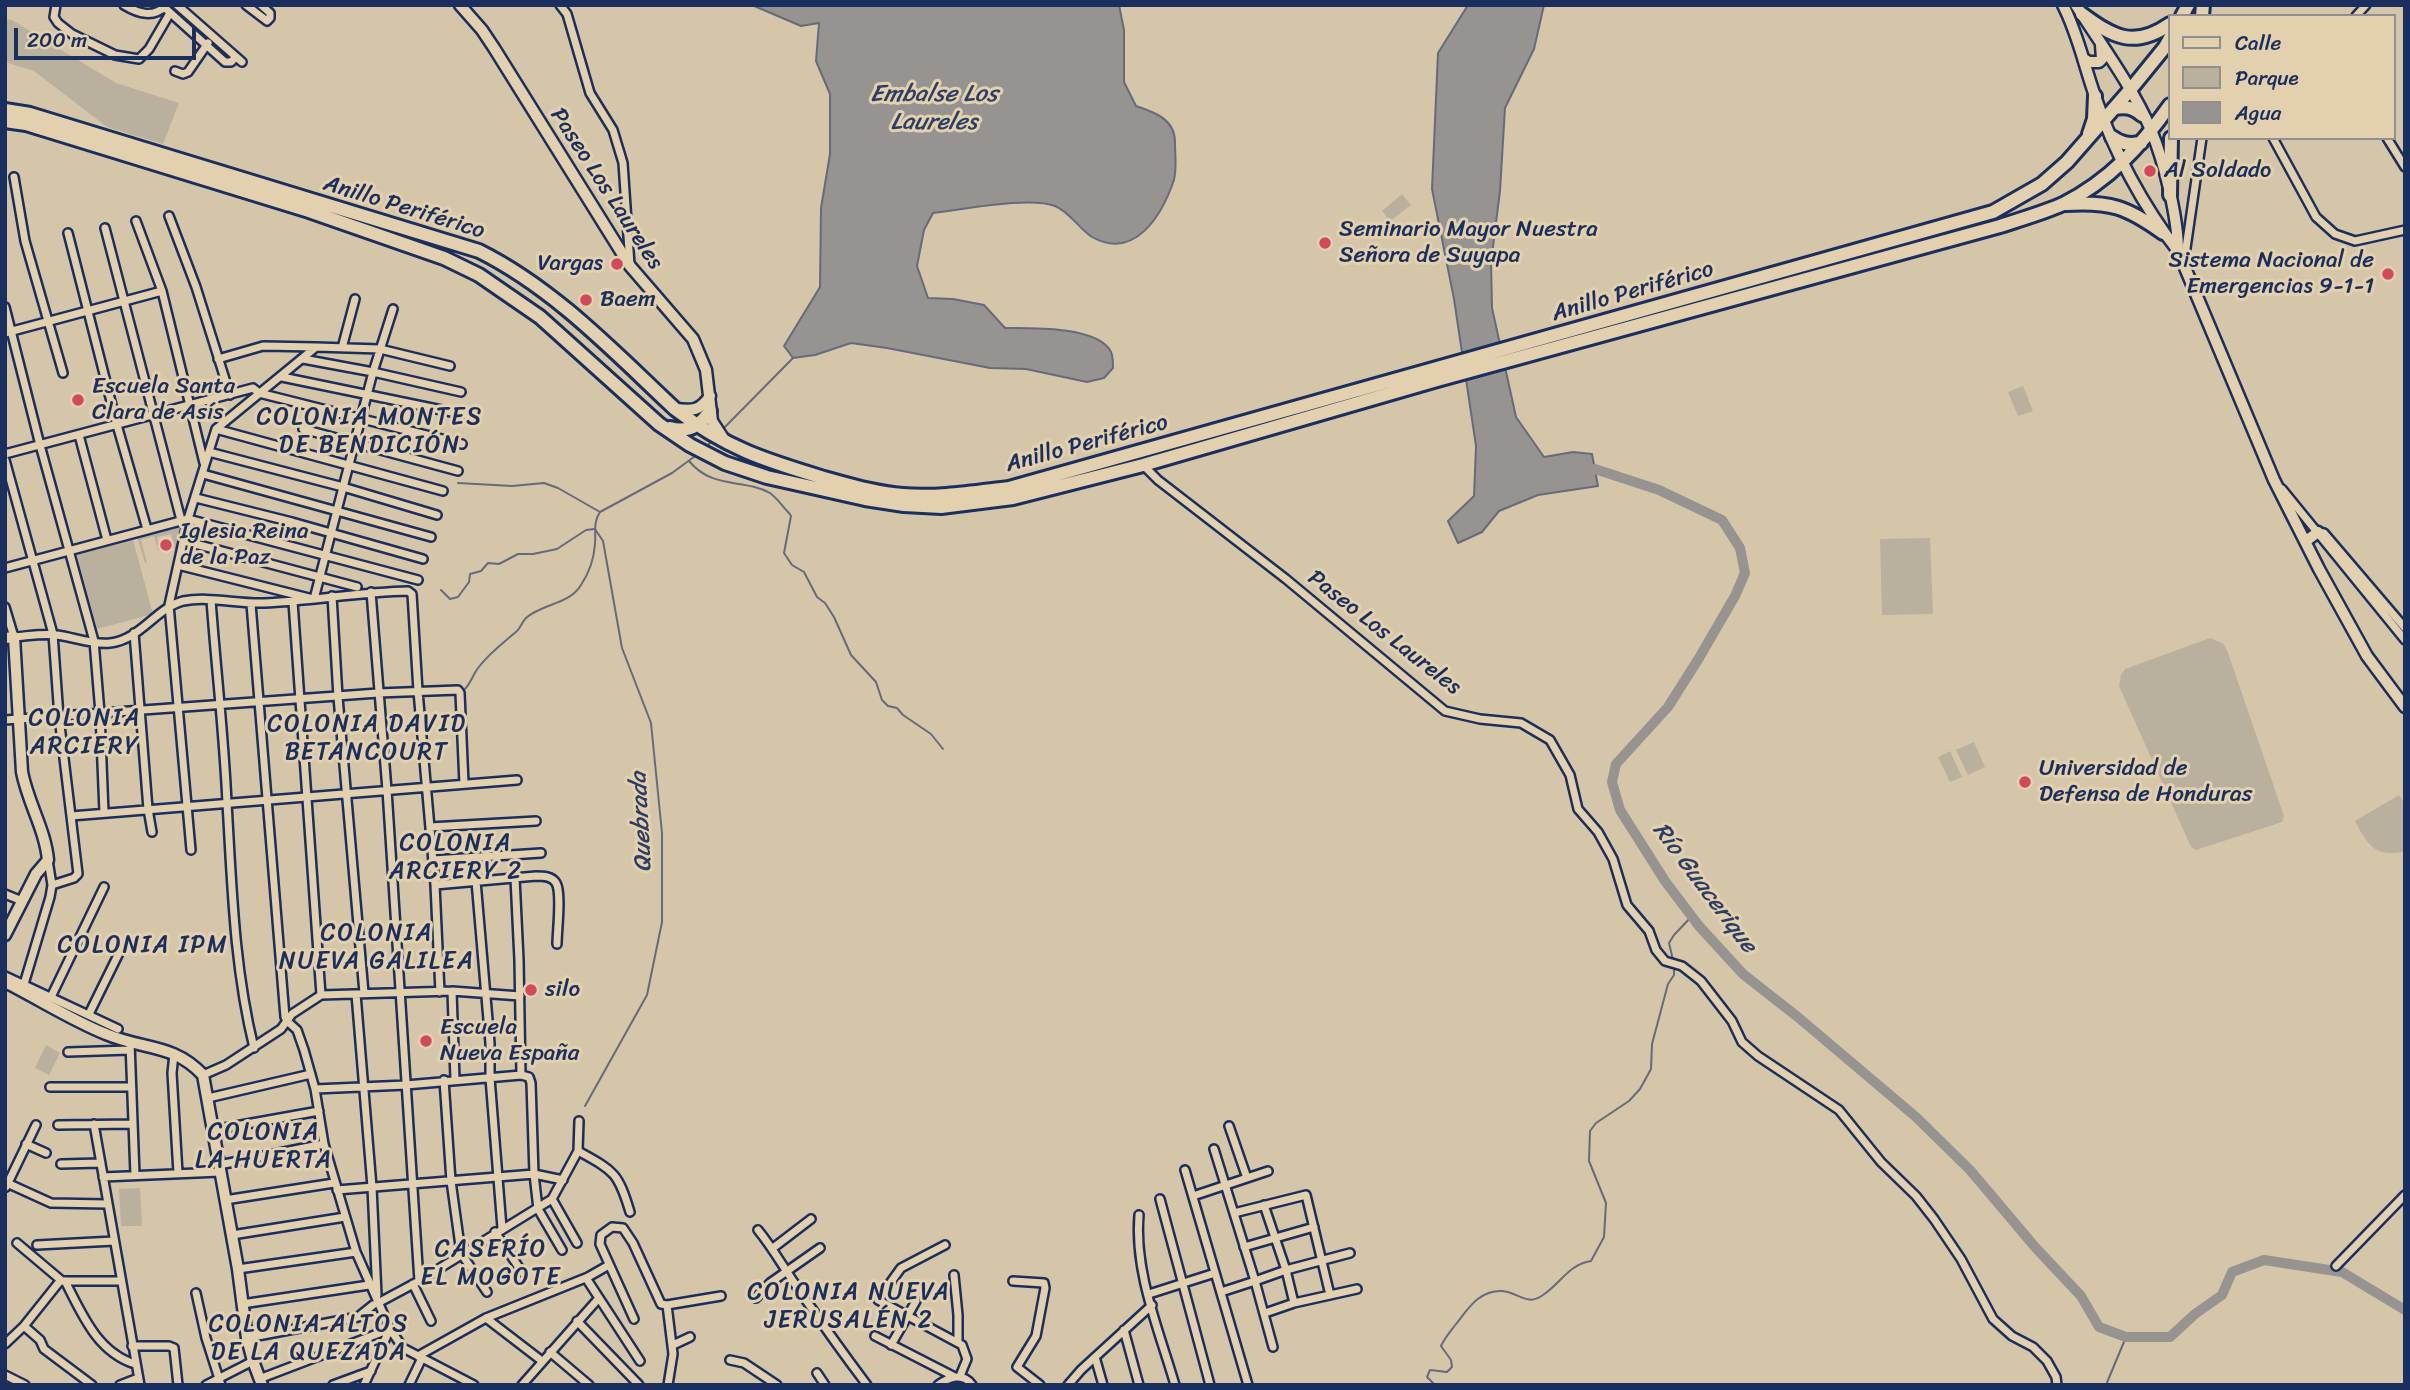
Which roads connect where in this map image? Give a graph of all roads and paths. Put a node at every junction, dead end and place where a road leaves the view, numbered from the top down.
1 (56, 5) edge
2 (124, 5) edge
3 (177, 5) edge
4 (246, 5) edge
5 (261, 5) edge
6 (460, 5) edge
7 (560, 5) edge
8 (2063, 5) edge
9 (167, 9) edge
10 (2079, 10) edge
11 (2168, 24) edge
12 (213, 37) junction
13 (2168, 42) edge
14 (2101, 44) junction
15 (207, 45) junction
16 (2084, 59) junction
17 (175, 71) dead end
18 (2130, 90) junction
19 (2095, 96) junction
20 (2114, 108) junction
21 (2168, 108) edge
22 (5, 110) edge
23 (2142, 114) junction
24 (2104, 119) junction
25 (5, 121) edge
26 (2151, 131) junction
27 (2112, 137) junction
28 (2171, 140) edge
29 (2202, 140) edge
30 (2274, 140) edge
31 (2388, 140) edge
32 (2084, 143) junction
33 (2141, 143) junction
34 (2123, 163) junction
35 (2405, 167) edge
36 (14, 177) dead end
37 (2170, 195) junction
38 (2061, 205) junction
39 (169, 216) dead end
40 (136, 221) dead end
41 (105, 228) dead end
42 (2405, 229) edge
43 (68, 233) dead end
44 (2164, 233) junction
45 (2178, 251) junction
46 (2183, 264) junction
47 (630, 266) junction
48 (162, 290) junction
49 (355, 299) dead end
50 (124, 301) junction
51 (5, 307) edge
52 (393, 309) dead end
53 (88, 311) junction
54 (577, 319) junction
55 (48, 322) junction
56 (557, 331) junction
57 (8, 333) edge
58 (1542, 345) junction
59 (316, 347) junction
60 (342, 348) junction
61 (380, 349) junction
62 (218, 359) junction
63 (303, 359) junction
64 (450, 366) dead end
65 (373, 372) junction
66 (63, 373) dead end
67 (1435, 375) junction
68 (282, 377) junction
69 (461, 392) dead end
70 (259, 393) junction
71 (230, 395) junction
72 (367, 395) junction
73 (710, 396) junction
74 (191, 405) junction
75 (675, 409) junction
76 (710, 411) junction
77 (155, 415) junction
78 (466, 415) dead end
79 (361, 418) junction
80 (659, 424) junction
81 (117, 425) junction
82 (697, 426) junction
83 (216, 429) junction
84 (303, 429) dead end
85 (79, 435) junction
86 (354, 443) junction
87 (462, 444) dead end
88 (40, 445) junction
89 (730, 446) junction
90 (209, 452) junction
91 (5, 454) edge
92 (5, 460) edge
93 (348, 464) junction
94 (1143, 466) junction
95 (204, 470) junction
96 (458, 471) dead end
97 (2274, 480) junction
98 (342, 487) junction
99 (443, 491) dead end
100 (196, 498) junction
101 (337, 510) junction
102 (437, 514) dead end
103 (185, 520) junction
104 (147, 529) junction
105 (2318, 532) junction
106 (331, 533) junction
107 (431, 537) dead end
108 (107, 540) junction
109 (184, 541) junction
110 (2306, 541) junction
111 (70, 551) junction
112 (325, 554) junction
113 (423, 559) dead end
114 (32, 561) junction
115 (178, 565) junction
116 (5, 568) edge
117 (319, 579) junction
118 (418, 580) dead end
119 (357, 587) dead end
120 (371, 592) junction
121 (332, 596) junction
122 (314, 599) junction
123 (211, 600) junction
124 (293, 602) junction
125 (251, 604) junction
126 (169, 605) junction
127 (5, 607) edge
128 (2405, 628) edge
129 (134, 633) junction
130 (53, 634) junction
131 (10, 637) edge
132 (2405, 640) edge
133 (94, 641) junction
134 (418, 691) junction
135 (378, 693) junction
136 (338, 697) junction
137 (299, 700) junction
138 (259, 702) junction
139 (219, 705) junction
140 (2405, 707) edge
141 (179, 708) junction
142 (140, 712) junction
143 (100, 713) junction
144 (59, 717) junction
145 (5, 720) edge
146 (20, 720) junction
147 (517, 780) dead end
148 (464, 784) junction
149 (426, 788) junction
150 (387, 790) junction
151 (347, 793) junction
152 (307, 796) junction
153 (266, 799) junction
154 (228, 802) junction
155 (186, 806) junction
156 (148, 810) junction
157 (104, 813) junction
158 (71, 816) junction
159 (536, 821) dead end
160 (430, 827) junction
161 (152, 832) dead end
162 (191, 850) dead end
163 (541, 853) dead end
164 (48, 860) junction
165 (433, 860) junction
166 (515, 877) junction
167 (476, 881) junction
168 (52, 885) junction
169 (435, 885) junction
170 (104, 887) dead end
171 (5, 894) edge
172 (22, 901) junction
173 (5, 935) edge
174 (557, 944) dead end
175 (121, 949) dead end
176 (5, 976) edge
177 (5, 982) edge
178 (24, 984) junction
179 (452, 991) junction
180 (440, 992) junction
181 (360, 994) junction
182 (400, 994) junction
183 (486, 994) junction
184 (321, 995) junction
185 (520, 996) junction
186 (51, 997) junction
187 (89, 1014) junction
188 (287, 1021) junction
189 (118, 1029) dead end
190 (130, 1046) junction
191 (254, 1048) junction
192 (68, 1052) dead end
193 (174, 1054) junction
194 (311, 1074) junction
195 (203, 1075) junction
196 (522, 1075) junction
197 (490, 1078) junction
198 (444, 1080) junction
199 (455, 1080) junction
200 (406, 1085) junction
201 (50, 1087) dead end
202 (131, 1087) junction
203 (364, 1087) junction
204 (315, 1089) junction
205 (208, 1098) junction
206 (319, 1111) junction
207 (579, 1121) dead end
208 (94, 1124) junction
209 (133, 1124) junction
210 (36, 1125) dead end
211 (58, 1125) dead end
212 (1229, 1126) dead end
213 (213, 1130) junction
214 (26, 1144) junction
215 (324, 1144) junction
216 (1214, 1149) dead end
217 (578, 1151) junction
218 (46, 1153) dead end
219 (101, 1163) junction
220 (61, 1164) dead end
221 (220, 1169) junction
222 (1185, 1170) dead end
223 (1268, 1171) dead end
224 (178, 1173) junction
225 (534, 1174) junction
226 (135, 1175) junction
227 (103, 1177) junction
228 (498, 1177) junction
229 (1247, 1178) junction
230 (563, 1180) junction
231 (451, 1181) junction
232 (412, 1183) junction
233 (6, 1185) edge
234 (1226, 1186) junction
235 (336, 1187) junction
236 (372, 1187) junction
237 (2405, 1195) edge
238 (1193, 1196) junction
239 (551, 1199) junction
240 (1160, 1199) dead end
241 (225, 1200) junction
242 (107, 1203) junction
243 (1265, 1205) junction
244 (538, 1209) junction
245 (630, 1212) dead end
246 (1234, 1213) junction
247 (1139, 1214) dead end
248 (345, 1217) junction
249 (811, 1219) dead end
250 (1314, 1227) junction
251 (498, 1230) junction
252 (758, 1230) dead end
253 (232, 1235) junction
254 (1275, 1238) junction
255 (114, 1241) junction
256 (17, 1243) dead end
257 (577, 1243) dead end
258 (37, 1245) dead end
259 (946, 1245) dead end
260 (1244, 1247) junction
261 (773, 1248) junction
262 (820, 1248) dead end
263 (562, 1250) dead end
264 (356, 1252) junction
265 (461, 1253) junction
266 (1350, 1253) dead end
267 (1322, 1260) junction
268 (609, 1265) junction
269 (2336, 1266) dead end
270 (238, 1269) junction
271 (1286, 1270) junction
272 (522, 1272) dead end
273 (786, 1272) junction
274 (1214, 1273) junction
275 (954, 1275) dead end
276 (586, 1278) junction
277 (63, 1281) junction
278 (120, 1281) junction
279 (1013, 1281) dead end
280 (1255, 1281) junction
281 (1182, 1282) junction
282 (416, 1283) junction
283 (369, 1285) junction
284 (1357, 1289) dead end
285 (487, 1292) dead end
286 (1221, 1292) junction
287 (197, 1293) dead end
288 (1149, 1294) junction
289 (1330, 1295) junction
290 (721, 1296) dead end
291 (598, 1298) junction
292 (756, 1298) dead end
293 (916, 1301) dead end
294 (1294, 1303) junction
295 (243, 1304) junction
296 (375, 1304) junction
297 (667, 1305) junction
298 (1152, 1305) junction
299 (1265, 1313) junction
300 (907, 1316) junction
301 (486, 1318) junction
302 (634, 1319) dead end
303 (431, 1321) dead end
304 (577, 1321) junction
305 (24, 1326) junction
306 (390, 1329) junction
307 (1124, 1329) junction
308 (875, 1336) dead end
309 (690, 1337) dead end
310 (247, 1338) junction
311 (958, 1341) junction
312 (5, 1344) edge
313 (673, 1345) junction
314 (891, 1345) junction
315 (132, 1346) junction
316 (1273, 1347) dead end
317 (550, 1352) junction
318 (420, 1357) junction
319 (1095, 1357) junction
320 (730, 1360) dead end
321 (542, 1361) junction
322 (253, 1362) junction
323 (640, 1362) dead end
324 (135, 1363) junction
325 (370, 1371) junction
326 (817, 1373) dead end
327 (5, 1375) edge
328 (957, 1377) junction
329 (139, 1381) edge
330 (458, 1381) edge
331 (219, 1382) edge
332 (260, 1382) edge
333 (25, 1385) edge
334 (92, 1385) edge
335 (120, 1385) edge
336 (178, 1385) edge
337 (206, 1385) edge
338 (334, 1385) edge
339 (364, 1385) edge
340 (409, 1385) edge
341 (474, 1385) edge
342 (522, 1385) edge
343 (589, 1385) edge
344 (639, 1385) edge
345 (668, 1385) edge
346 (777, 1385) edge
347 (825, 1385) edge
348 (867, 1385) edge
349 (938, 1385) edge
350 (972, 1385) edge
351 (1040, 1385) edge
352 (1068, 1385) edge
353 (1103, 1385) edge
354 (1139, 1385) edge
355 (1175, 1385) edge
356 (1210, 1385) edge
357 (1248, 1385) edge
358 (2057, 1385) edge

1 - 9 street
2 - 9 street
3 - 12 street
4 - 5 street
6 - 47 street, Paseo Los Laureles
7 - 47 street
8 - 16 street
9 - 15 street
10 - 11 highway
10 - 14 street
12 - 15 street
12 - 15 street
13 - 18 highway, Anillo Periférico
14 - 16 street
14 - 18 street
15 - 17 street
16 - 19 street
18 - 20 highway, Anillo Periférico
18 - 23 street
19 - 24 street
19 - 32 highway
20 - 23 highway
20 - 24 highway, Anillo Periférico
21 - 26 highway, Anillo Periférico
22 - 54 highway, Anillo Periférico
23 - 26 street
24 - 27 street
24 - 32 highway, Anillo Periférico
25 - 56 highway, Anillo Periférico
26 - 33 highway, Anillo Periférico
26 - 37 street
27 - 33 highway
27 - 34 street
28 - 37 highway
29 - 46 street
30 - 42 street
31 - 35 street
32 - 58 highway, Anillo Periférico
33 - 34 highway, Anillo Periférico
34 - 38 highway, Anillo Periférico
34 - 44 street
36 - 55 street
37 - 45 street
38 - 44 highway
38 - 58 highway, Anillo Periférico
39 - 62 street
40 - 48 street
41 - 50 street
43 - 53 street
44 - 45 street
45 - 46 street
46 - 97 street
47 - 73 street, Paseo Los Laureles
48 - 50 street
48 - 74 street
49 - 60 street
50 - 53 street
50 - 77 street
51 - 57 street
52 - 61 street
53 - 55 street
53 - 81 street
54 - 56 highway
54 - 75 highway, Anillo Periférico
55 - 57 street
55 - 66 street
56 - 80 highway, Anillo Periférico
57 - 88 street
58 - 67 highway, Anillo Periférico
59 - 60 street
59 - 62 street
59 - 63 street
60 - 61 street
61 - 64 street
61 - 65 street
62 - 71 street
63 - 65 street
63 - 68 street
65 - 69 street
65 - 72 street
67 - 89 highway, Anillo Periférico
67 - 94 highway, Anillo Periférico
68 - 70 street
68 - 72 street
70 - 71 street
70 - 79 street
70 - 83 street
71 - 74 street
72 - 78 street
72 - 79 street
73 - 75 street
73 - 76 street, Paseo Los Laureles
74 - 77 street
74 - 95 street
75 - 82 highway, Anillo Periférico
76 - 82 highway
76 - 89 street, Paseo Los Laureles
77 - 81 street
77 - 103 street
79 - 86 street
79 - 87 street
80 - 82 highway
80 - 94 highway, Anillo Periférico
81 - 85 street
81 - 104 street
82 - 89 highway, Anillo Periférico
83 - 90 street
83 - 93 street
84 - 86 street
85 - 88 street
85 - 108 street
86 - 93 street
86 - 96 street
88 - 91 street
88 - 111 street
90 - 95 street
90 - 98 street
92 - 114 street
93 - 98 street
93 - 99 street
94 - 358 street, Paseo Los Laureles
95 - 100 street
95 - 101 street
97 - 105 street
97 - 110 street
98 - 101 street
98 - 102 street
100 - 103 street
100 - 106 street
101 - 106 street
101 - 107 street
103 - 104 street
103 - 109 street
103 - 112 street
104 - 108 street
105 - 110 street
105 - 128 street
105 - 132 street
106 - 112 street
106 - 113 street
108 - 111 street
109 - 115 street
109 - 117 street
110 - 140 street
111 - 114 street
111 - 133 street
112 - 117 street
112 - 118 street
114 - 116 street
114 - 130 street
115 - 122 street
115 - 126 street
117 - 119 street
117 - 122 street
120 - 121 street
120 - 134 street
120 - 135 street
121 - 122 street
121 - 136 street
122 - 124 street
123 - 125 street
123 - 126 street
123 - 139 street
124 - 125 street
124 - 137 street
125 - 138 street
126 - 129 street
126 - 141 street
127 - 131 street
129 - 133 street
129 - 142 street
130 - 131 street
130 - 133 street
130 - 144 street
131 - 146 street
133 - 143 street
134 - 135 street
134 - 148 street
134 - 149 street
135 - 136 street
135 - 150 street
136 - 137 street
136 - 151 street
137 - 138 street
137 - 152 street
138 - 139 street
138 - 153 street
139 - 141 street
139 - 154 street
141 - 142 street
141 - 155 street
142 - 143 street
142 - 156 street
143 - 144 street
143 - 157 street
144 - 146 street
144 - 158 street
145 - 146 street
146 - 164 street
147 - 148 street
148 - 149 street
149 - 150 street
149 - 160 street
150 - 151 street
150 - 182 street
151 - 152 street
151 - 181 street
152 - 153 street
152 - 184 street
153 - 154 street
153 - 188 street
154 - 155 street
154 - 191 street
155 - 156 street
155 - 162 street
156 - 157 street
156 - 161 street
157 - 158 street
158 - 168 street
159 - 160 street
160 - 165 street
163 - 165 street
164 - 168 street
164 - 172 street
165 - 169 street
166 - 167 street
166 - 174 street
166 - 185 street
167 - 169 street
167 - 183 street
168 - 178 street
169 - 180 street
170 - 186 street
171 - 172 street
172 - 173 street
175 - 187 street
176 - 178 street
177 - 190 street
178 - 186 street
179 - 180 street
179 - 183 street
179 - 199 street
180 - 182 street
181 - 182 street
181 - 184 street
181 - 203 street
182 - 200 street
183 - 185 street
183 - 197 street
184 - 188 street
185 - 196 street
186 - 187 street
187 - 189 street
188 - 191 street
188 - 194 street
190 - 192 street
190 - 193 street
190 - 202 street
191 - 195 street
193 - 195 street
193 - 224 street
194 - 204 street
194 - 205 street
195 - 205 street
196 - 197 street
196 - 225 street
197 - 199 street
197 - 228 street
198 - 199 street
198 - 200 street
198 - 231 street
200 - 203 street
200 - 232 street
201 - 202 street
202 - 209 street
203 - 204 street
203 - 236 street
204 - 206 street
205 - 213 street
206 - 213 street
206 - 215 street
207 - 217 street
208 - 209 street
208 - 211 street
208 - 219 street
209 - 226 street
210 - 214 street
212 - 229 street
213 - 221 street
214 - 218 street
214 - 233 street
215 - 221 street
215 - 235 street
216 - 234 street
217 - 230 street
217 - 245 street
219 - 220 street
219 - 227 street
221 - 224 street
221 - 241 street
222 - 238 street
223 - 229 street
224 - 226 street
225 - 228 street
225 - 230 street
225 - 244 street
226 - 227 street
227 - 242 street
228 - 231 street
228 - 251 street
229 - 234 street
230 - 239 street
231 - 232 street
231 - 265 street
232 - 236 street
232 - 282 street
233 - 242 street
234 - 238 street
234 - 246 street
235 - 236 street
235 - 241 street
235 - 248 street
236 - 296 street
237 - 269 street
238 - 274 street
239 - 244 street
239 - 257 street
240 - 281 street
241 - 253 street
242 - 255 street
243 - 246 street
243 - 250 street
243 - 254 street
244 - 251 street
244 - 263 street
246 - 260 street
247 - 288 street
248 - 253 street
248 - 264 street
249 - 261 street
250 - 254 street
250 - 267 street
251 - 265 street
251 - 272 street
252 - 261 street
253 - 270 street
254 - 260 street
254 - 271 street
255 - 258 street
255 - 278 street
256 - 277 street
259 - 300 street
260 - 280 street
261 - 273 street
262 - 273 street
264 - 270 street
264 - 283 street
265 - 282 street
265 - 285 street
266 - 267 street
267 - 271 street
267 - 289 street
268 - 276 street
268 - 297 street
268 - 302 street
270 - 295 street
271 - 280 street
271 - 294 street
273 - 292 street
273 - 348 street
274 - 281 street
274 - 286 street
275 - 311 street
276 - 291 street
276 - 301 street
277 - 278 street
277 - 305 street
277 - 324 street
278 - 315 street
279 - 351 street
280 - 286 street
280 - 299 street
281 - 288 street
281 - 356 street
282 - 296 street
282 - 303 street
283 - 295 street
283 - 296 street
284 - 289 street
286 - 357 street
287 - 331 street
288 - 298 street
289 - 294 street
290 - 297 street
291 - 304 street
291 - 323 street
293 - 300 street
294 - 299 street
295 - 310 street
296 - 306 street
296 - 310 street
297 - 313 street
298 - 307 street
298 - 355 street
299 - 316 street
300 - 311 street
300 - 314 street
301 - 318 street
301 - 321 street
304 - 317 street
304 - 344 street
305 - 312 street
305 - 334 street
306 - 318 street
306 - 325 street
306 - 332 street
307 - 319 street
307 - 354 street
308 - 314 street
309 - 313 street
310 - 322 street
311 - 328 street
313 - 345 street
314 - 328 street
315 - 324 street
315 - 336 street
317 - 321 street
317 - 343 street
318 - 330 street
318 - 340 street
319 - 352 street
319 - 353 street
320 - 346 street
321 - 342 street
322 - 331 street
322 - 332 street
324 - 329 street
325 - 338 street
325 - 339 street
326 - 347 street
327 - 333 street
328 - 349 street
328 - 350 street
329 - 335 street
330 - 341 street
331 - 337 street

